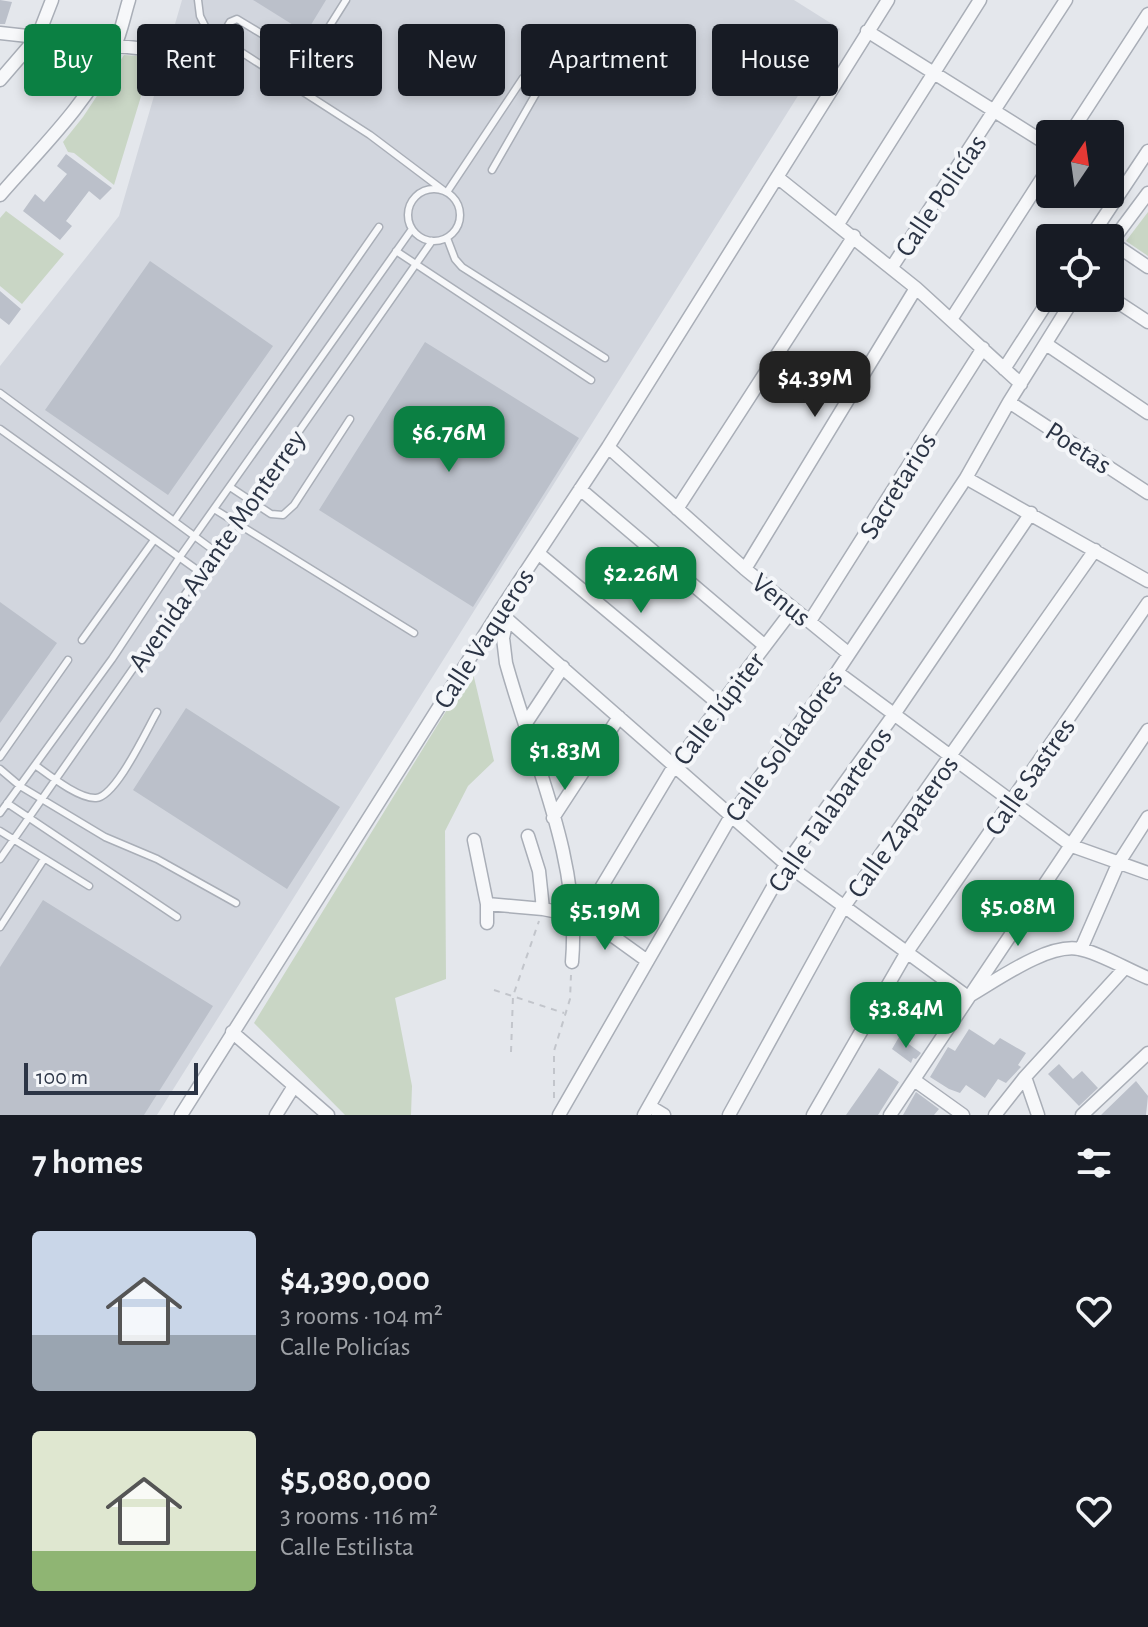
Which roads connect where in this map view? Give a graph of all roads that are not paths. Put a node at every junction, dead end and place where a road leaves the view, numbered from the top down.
1 (52, 0) edge
2 (129, 0) edge
3 (198, 0) edge
4 (346, 0) edge
5 (888, 0) edge
6 (980, 0) edge
7 (1066, 0) edge
8 (1148, 14) edge
9 (43, 24) edge
10 (204, 24) edge
11 (229, 24) edge
12 (121, 27) edge
13 (867, 31) junction
14 (0, 33) edge
15 (24, 35) edge
16 (24, 52) edge
17 (244, 54) edge
18 (935, 73) junction
19 (0, 80) edge
20 (85, 96) edge
21 (996, 112) junction
22 (1079, 120) edge
23 (1036, 137) edge
24 (1148, 151) edge
25 (492, 170) dead end
26 (777, 177) junction
27 (1124, 177) edge
28 (1036, 188) edge
29 (445, 191) junction
30 (1148, 193) edge
31 (0, 195) edge
32 (838, 224) junction
33 (1124, 225) edge
34 (379, 227) dead end
35 (412, 229) junction
36 (854, 236) junction
37 (447, 238) junction
38 (432, 241) junction
39 (396, 251) junction
40 (1124, 252) edge
41 (416, 265) junction
42 (892, 267) junction
43 (1148, 267) edge
44 (916, 288) junction
45 (1124, 306) edge
46 (1041, 312) edge
47 (1065, 312) edge
48 (952, 318) junction
49 (1148, 322) edge
50 (1046, 344) junction
51 (983, 348) junction
52 (605, 358) dead end
53 (1004, 369) junction
54 (591, 380) dead end
55 (1021, 384) junction
56 (0, 393) edge
57 (1009, 402) junction
58 (1148, 413) edge
59 (350, 419) dead end
60 (0, 429) edge
61 (608, 447) junction
62 (966, 478) junction
63 (230, 487) junction
64 (580, 489) junction
65 (1148, 493) edge
66 (251, 500) junction
67 (214, 509) junction
68 (677, 509) junction
69 (1031, 513) junction
70 (174, 521) junction
71 (236, 523) junction
72 (195, 537) junction
73 (154, 540) junction
74 (1095, 550) junction
75 (216, 552) junction
76 (538, 553) junction
77 (179, 558) junction
78 (745, 569) junction
79 (200, 572) junction
80 (1148, 581) edge
81 (1148, 603) edge
82 (793, 609) junction
83 (503, 615) junction
84 (810, 621) junction
85 (414, 633) dead end
86 (82, 640) dead end
87 (765, 646) junction
88 (848, 653) junction
89 (68, 660) dead end
90 (563, 667) junction
91 (837, 672) junction
92 (720, 705) junction
93 (157, 712) dead end
94 (895, 713) junction
95 (619, 717) junction
96 (526, 723) junction
97 (1148, 730) edge
98 (0, 757) edge
99 (951, 757) junction
100 (35, 765) junction
101 (674, 766) junction
102 (0, 769) edge
103 (55, 779) junction
104 (20, 786) junction
105 (42, 798) junction
106 (1012, 801) junction
107 (7, 803) junction
108 (0, 813) edge
109 (731, 816) junction
110 (1148, 817) edge
111 (28, 818) junction
112 (553, 818) junction
113 (0, 831) edge
114 (528, 836) dead end
115 (13, 840) junction
116 (474, 840) dead end
117 (1072, 846) junction
118 (0, 859) edge
119 (44, 859) junction
120 (786, 864) junction
121 (1118, 864) junction
122 (1148, 873) edge
123 (89, 886) dead end
124 (236, 903) dead end
125 (487, 904) junction
126 (843, 908) junction
127 (543, 909) junction
128 (579, 915) junction
129 (177, 917) dead end
130 (487, 923) dead end
131 (0, 927) edge
132 (1081, 949) junction
133 (907, 952) junction
134 (646, 960) junction
135 (572, 962) road end
136 (1124, 969) junction
137 (1148, 978) edge
138 (968, 997) junction
139 (232, 1032) junction
140 (1148, 1053) edge
141 (1025, 1077) junction
142 (914, 1080) junction
143 (294, 1086) junction
144 (557, 1109) edge
145 (647, 1110) edge
146 (181, 1115) edge
147 (276, 1115) edge
148 (328, 1115) edge
149 (664, 1115) edge
150 (729, 1115) edge
151 (813, 1115) edge
152 (890, 1115) edge
153 (963, 1115) edge
154 (995, 1115) edge
155 (1038, 1115) edge
156 (1082, 1115) edge

1 - 9 street
2 - 12 street
3 - 10 lane
4 - 11 lane
5 - 13 street, Calle Vaqueros
6 - 18 street
7 - 21 street, Calle Policías
8 - 22 street
13 - 18 street
13 - 26 street, Calle Vaqueros
14 - 15 street
16 - 19 street
17 - 29 lane
18 - 21 street
18 - 32 street
20 - 31 street
21 - 23 street
21 - 42 street, Calle Policías
24 - 27 street
25 - 29 lane
26 - 32 street
26 - 61 street, Calle Vaqueros
28 - 48 street
29 - 35 lane
29 - 37 lane
30 - 33 street
32 - 36 street
34 - 70 lane
35 - 38 lane
35 - 39 lane, Avenida Avante Monterrey
36 - 42 street
36 - 68 street
37 - 38 lane
37 - 52 lane
38 - 41 lane, Avenida Avante Monterrey
39 - 41 lane
39 - 63 lane, Avenida Avante Monterrey
40 - 43 street
41 - 54 lane
41 - 66 lane, Avenida Avante Monterrey
42 - 44 street
44 - 48 street
44 - 78 street, Calle Policías
45 - 49 street
46 - 53 street
47 - 50 street, Calle Soldadores
48 - 51 street
50 - 55 street, Calle Soldadores
50 - 58 street
51 - 53 street
51 - 84 street, Sacretarios
53 - 55 street
55 - 57 street, Calle Soldadores
56 - 70 lane
57 - 62 street, Calle Soldadores
57 - 65 street, Poetas
59 - 66 lane
60 - 73 lane
61 - 64 street, Calle Vaqueros
61 - 68 street, Venus
62 - 69 street
62 - 88 street, Calle Soldadores
63 - 66 lane
63 - 67 lane, Avenida Avante Monterrey
64 - 76 street, Calle Vaqueros
64 - 87 street
66 - 71 lane, Avenida Avante Monterrey
67 - 71 lane
67 - 72 lane, Avenida Avante Monterrey
68 - 78 street, Venus
69 - 74 street
69 - 94 street, Calle Talabarteros
70 - 72 lane
71 - 75 lane, Avenida Avante Monterrey
71 - 85 lane
72 - 75 lane
72 - 77 lane, Avenida Avante Monterrey
73 - 77 lane
73 - 86 lane
74 - 80 street
74 - 99 street, Calle Zapateros
75 - 79 lane, Avenida Avante Monterrey
76 - 83 street, Calle Vaqueros
76 - 92 street
77 - 79 lane
77 - 100 lane, Avenida Avante Monterrey
78 - 82 street, Venus
79 - 103 lane, Avenida Avante Monterrey
81 - 106 street, Calle Sastres
82 - 84 street, Venus
82 - 87 street, Calle Júpiter
83 - 90 street
83 - 96 street
83 - 139 street, Calle Vaqueros
84 - 88 street, Venus
87 - 92 street, Calle Júpiter
88 - 91 street, Calle Soldadores
89 - 98 lane
90 - 95 street
90 - 96 street
91 - 94 street
91 - 109 street, Calle Soldadores
92 - 101 street, Calle Júpiter
93 - 103 lane
94 - 99 street
94 - 120 street, Calle Talabarteros
95 - 101 street
95 - 112 street
96 - 112 street
97 - 117 street
99 - 106 street
99 - 126 street, Calle Zapateros
100 - 103 lane
100 - 104 lane, Avenida Avante Monterrey
101 - 109 street
101 - 128 street, Calle Júpiter
102 - 104 lane
103 - 105 lane, Avenida Avante Monterrey
104 - 105 lane
104 - 107 lane, Avenida Avante Monterrey
105 - 111 lane, Avenida Avante Monterrey
105 - 124 lane
106 - 117 street
106 - 133 street, Calle Sastres
107 - 108 lane, Avenida Avante Monterrey
107 - 111 lane
109 - 120 street
109 - 134 street, Calle Soldadores
110 - 121 street
111 - 115 lane, Avenida Avante Monterrey
111 - 129 lane
112 - 128 street
113 - 115 lane
114 - 127 street
115 - 118 lane, Avenida Avante Monterrey
115 - 119 lane
116 - 125 street
117 - 121 street
117 - 138 street
119 - 123 lane
119 - 131 lane
120 - 126 street
120 - 145 street, Calle Talabarteros
121 - 122 street
121 - 132 street
125 - 127 street
125 - 130 street
126 - 133 street
126 - 150 street, Calle Zapateros
127 - 128 street
128 - 134 street
128 - 135 street
132 - 136 street
132 - 138 street
133 - 138 street
133 - 151 street, Calle Sastres
134 - 144 street, Calle Soldadores
136 - 137 street
136 - 141 street
138 - 142 street
139 - 143 street
139 - 146 street, Calle Vaqueros
140 - 156 street
141 - 154 street
141 - 155 street
142 - 152 street
142 - 153 street
143 - 147 street
143 - 148 street
145 - 149 street

